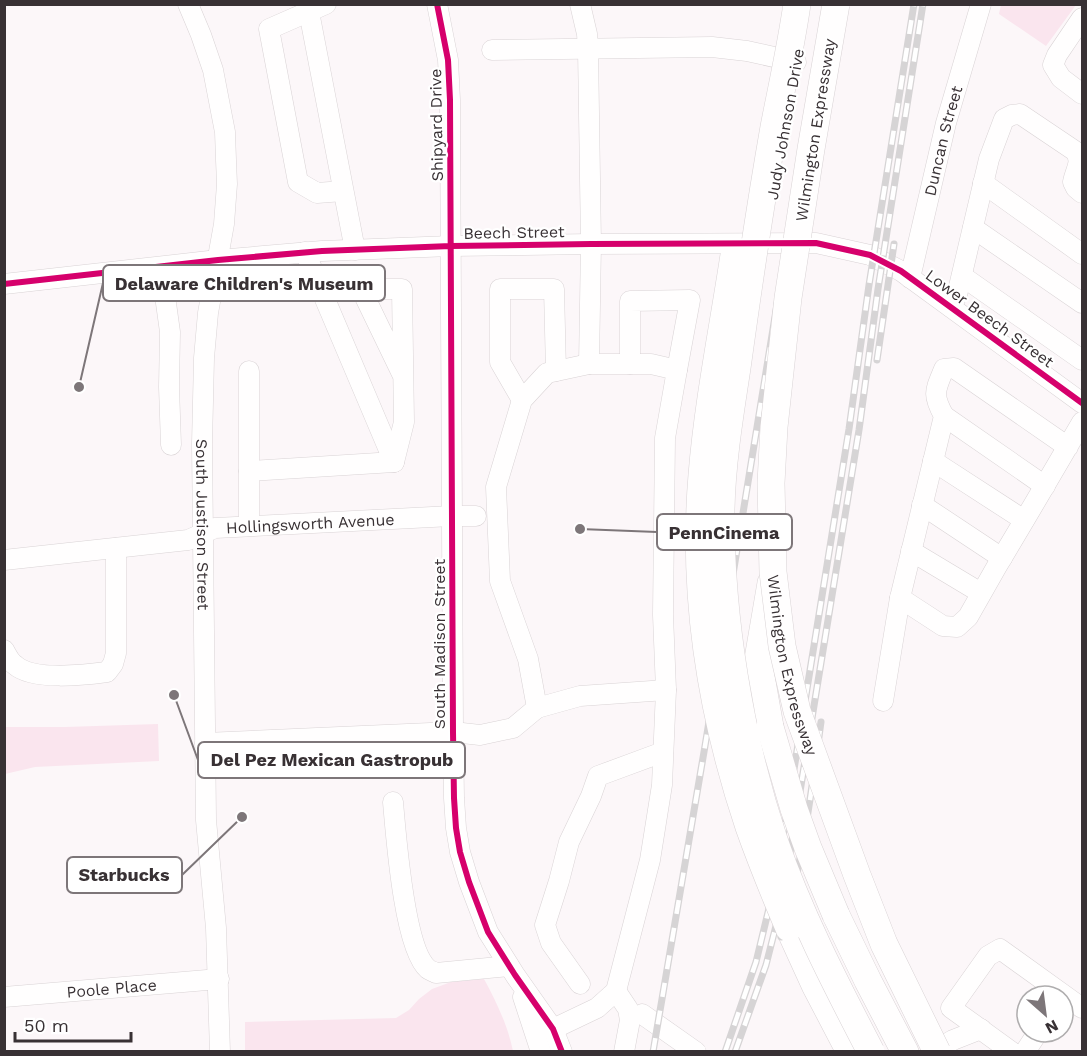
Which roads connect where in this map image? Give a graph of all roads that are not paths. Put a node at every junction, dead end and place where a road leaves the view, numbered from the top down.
1 (188, 4) edge
2 (437, 4) edge
3 (580, 4) edge
4 (797, 4) edge
5 (806, 4) edge
6 (836, 4) edge
7 (981, 4) edge
8 (318, 8) edge
9 (1083, 18) edge
10 (588, 49) junction
11 (492, 50) dead end
12 (796, 63) junction
13 (1083, 94) edge
14 (775, 126) junction
15 (983, 183) junction
16 (343, 191) junction
17 (1083, 193) edge
18 (973, 228) junction
19 (763, 243) junction
20 (591, 244) junction
21 (451, 246) junction
22 (355, 250) junction
23 (305, 252) junction
24 (1083, 254) edge
25 (218, 260) junction
26 (161, 267) junction
27 (962, 276) junction
28 (910, 278) junction
29 (4, 284) edge
30 (1083, 303) edge
31 (951, 308) junction
32 (1083, 360) edge
33 (589, 364) junction
34 (630, 364) junction
35 (678, 370) junction
36 (249, 371) dead end
37 (556, 371) junction
38 (404, 376) dead end
39 (522, 400) junction
40 (1083, 403) edge
41 (944, 416) junction
42 (1083, 422) edge
43 (171, 445) dead end
44 (1068, 447) junction
45 (933, 461) junction
46 (394, 462) junction
47 (249, 471) junction
48 (1045, 486) junction
49 (922, 505) junction
50 (452, 516) junction
51 (476, 516) dead end
52 (1024, 520) junction
53 (249, 526) junction
54 (204, 534) junction
55 (116, 548) junction
56 (911, 551) junction
57 (1002, 558) junction
58 (4, 560) edge
59 (773, 572) junction
60 (981, 593) junction
61 (900, 598) junction
62 (4, 650) edge
63 (666, 690) junction
64 (883, 700) dead end
65 (537, 708) junction
66 (453, 732) junction
67 (205, 743) junction
68 (663, 752) junction
69 (393, 802) dead end
70 (512, 970) junction
71 (219, 979) junction
72 (580, 984) dead end
73 (1047, 984) edge
74 (616, 991) junction
75 (4, 997) edge
76 (642, 1014) dead end
77 (553, 1029) junction
78 (981, 1029) junction
79 (220, 1052) edge
80 (541, 1052) edge
81 (562, 1052) edge
82 (624, 1052) edge
83 (696, 1052) edge
84 (850, 1052) edge
85 (871, 1052) edge
86 (905, 1052) edge
87 (934, 1052) edge
88 (1012, 1052) edge

1 - 25 street, South Justison Street
2 - 21 street, Shipyard Drive
3 - 10 street
4 - 14 highway, bridge
5 - 12 street, Judy Johnson Drive
6 - 59 highway, Wilmington Expressway, bridge
7 - 28 street, Duncan Street
8 - 16 street
8 - 16 street
9 - 13 street
10 - 11 street
10 - 12 street
10 - 20 street
12 - 19 street, Judy Johnson Drive
14 - 84 highway, bridge
14 - 85 highway, bridge
15 - 17 street
15 - 18 street
15 - 24 street
16 - 22 street
18 - 27 street
18 - 30 street
19 - 20 street, Beech Street
19 - 28 street, Beech Street
20 - 21 street, Beech Street
20 - 33 street
21 - 22 street, Beech Street
21 - 50 street, South Madison Street
22 - 23 street, Beech Street
23 - 25 street, Beech Street
23 - 46 street
25 - 26 street, Beech Street
25 - 54 street, South Justison Street
26 - 29 street, Beech Street
26 - 43 street
27 - 31 street
27 - 32 street
28 - 31 street, Lower Beech Street
31 - 40 street, Lower Beech Street
33 - 34 street
33 - 37 street
34 - 35 street
34 - 35 street
35 - 63 street
36 - 47 street
37 - 39 street
37 - 39 street
38 - 46 street
39 - 65 street
41 - 44 street
41 - 45 street
41 - 48 street
42 - 44 street
44 - 48 street
45 - 49 street
45 - 52 street
46 - 47 street
47 - 53 street
48 - 52 street
49 - 56 street
49 - 57 street
50 - 51 street, Hollingsworth Avenue
50 - 53 street, Hollingsworth Avenue
50 - 66 street, South Madison Street
52 - 57 street
53 - 54 street, Hollingsworth Avenue
54 - 55 street, Hollingsworth Avenue
54 - 67 street, South Justison Street
55 - 58 street, Hollingsworth Avenue
55 - 62 street
56 - 60 street
56 - 61 street
57 - 60 street
59 - 86 highway, bridge
59 - 87 highway, Wilmington Expressway, bridge
60 - 61 street
61 - 64 street
63 - 65 street
63 - 68 street
65 - 66 street
66 - 67 street
66 - 70 street, South Madison Street
67 - 71 street, South Justison Street
68 - 72 street
68 - 74 street
69 - 70 street
70 - 77 street, South Madison Street
70 - 80 street, South Madison Street
71 - 75 street, Poole Place
71 - 79 street, South Justison Street
73 - 78 street
74 - 77 street
74 - 82 street
76 - 83 street
77 - 81 street, South Madison Street
78 - 87 street
78 - 88 street

